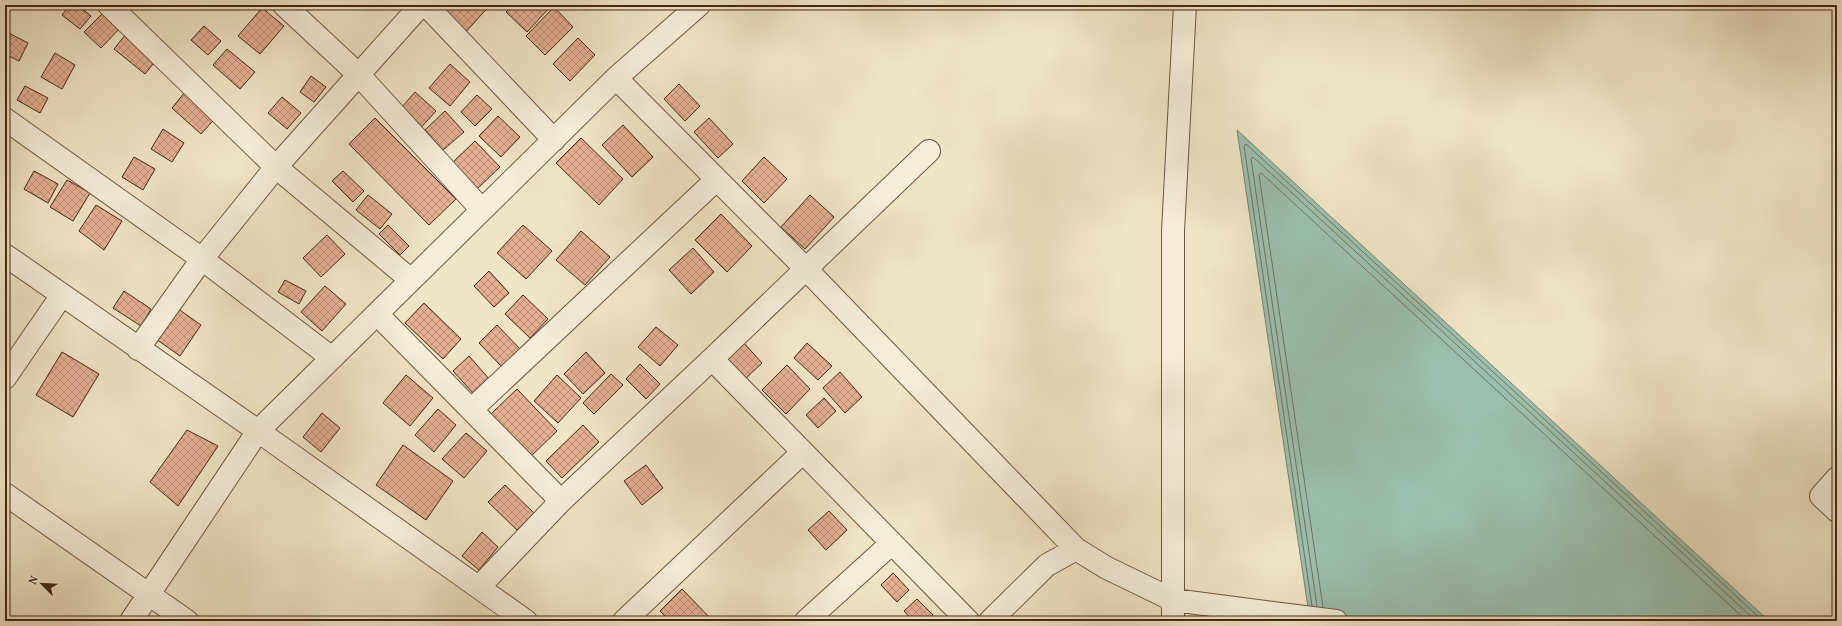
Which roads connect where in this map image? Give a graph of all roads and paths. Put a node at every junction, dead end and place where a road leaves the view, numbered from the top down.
1 (109, 5) edge
2 (284, 5) edge
3 (421, 5) edge
4 (426, 5) edge
5 (700, 5) edge
6 (1185, 5) edge
7 (359, 75) junction
8 (616, 78) junction
9 (5, 119) edge
10 (554, 140) junction
11 (929, 151) dead end
12 (276, 166) junction
13 (716, 180) junction
14 (482, 210) junction
15 (5, 256) edge
16 (202, 259) junction
17 (806, 269) junction
18 (411, 280) junction
19 (62, 295) junction
20 (378, 314) junction
21 (138, 349) junction
22 (332, 358) junction
23 (712, 359) junction
24 (5, 378) edge
25 (472, 409) junction
26 (258, 432) junction
27 (803, 452) junction
28 (1837, 478) edge
29 (5, 494) edge
30 (561, 501) junction
31 (1837, 511) edge
32 (892, 543) junction
33 (1076, 549) junction
34 (479, 587) junction
35 (149, 594) junction
36 (1173, 611) edge
37 (131, 621) edge
38 (188, 621) edge
39 (526, 621) edge
40 (624, 621) edge
41 (806, 621) edge
42 (968, 621) edge
43 (990, 621) edge
44 (1336, 621) edge

1 - 12 street
2 - 7 street
3 - 7 street
4 - 10 street
5 - 8 street
6 - 36 street
7 - 12 street
7 - 14 street
8 - 10 street
8 - 13 street
9 - 16 street
10 - 14 street
11 - 17 street
12 - 16 street
12 - 18 street
13 - 17 street
13 - 25 street
14 - 18 street
15 - 19 street
16 - 21 street
16 - 22 street
17 - 23 street
17 - 33 street
18 - 20 street
19 - 21 street
19 - 24 street
20 - 22 street
20 - 25 street
21 - 26 street
22 - 26 street
23 - 27 street
23 - 30 street
25 - 30 street
26 - 34 street
26 - 35 street
27 - 32 street
27 - 40 street
28 - 31 street
29 - 35 street
30 - 34 street
32 - 41 street
32 - 42 street
33 - 36 street
33 - 43 street
34 - 39 street
35 - 37 street
35 - 38 street
36 - 44 street

